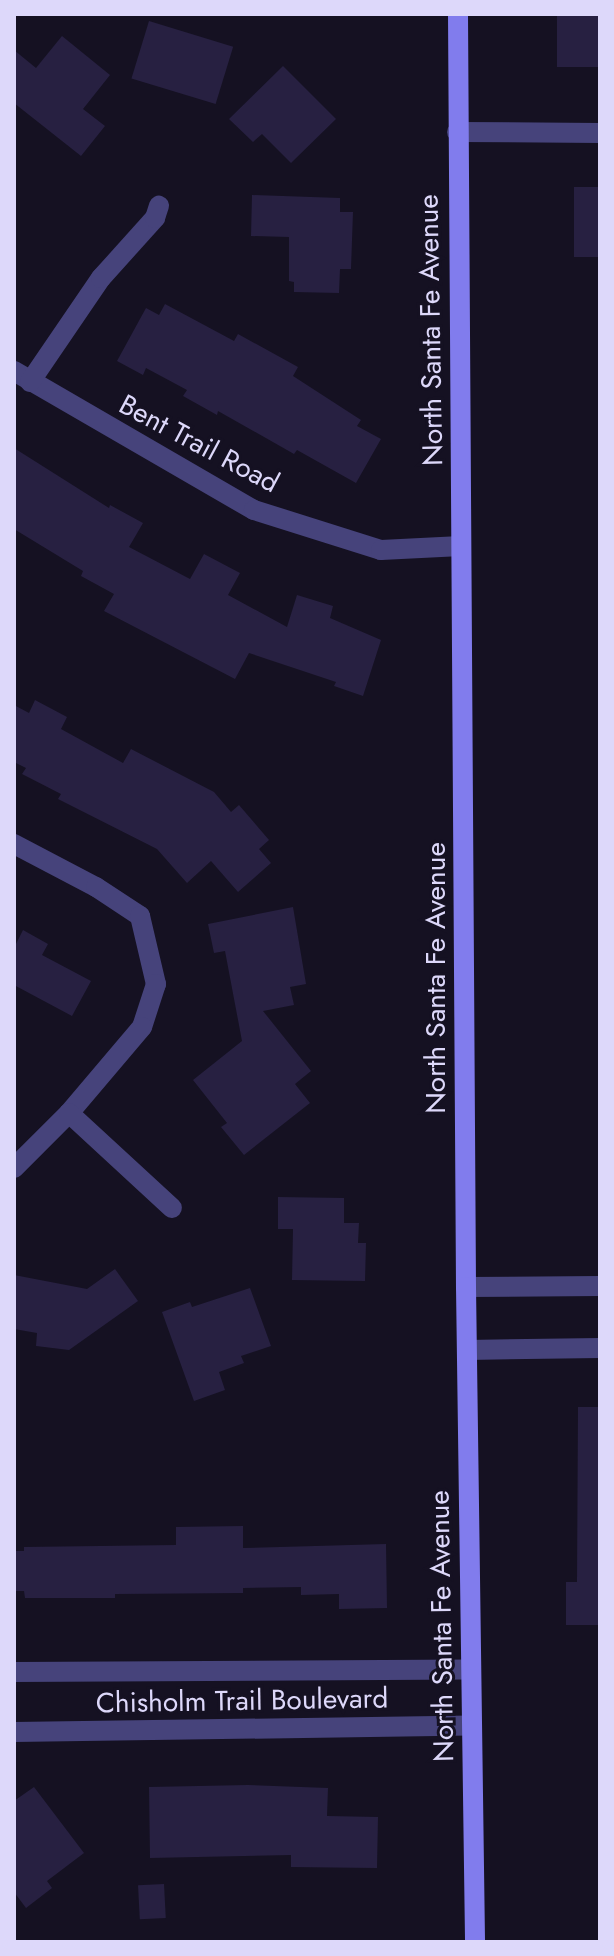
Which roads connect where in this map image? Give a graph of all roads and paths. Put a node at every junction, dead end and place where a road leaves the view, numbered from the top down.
1 (458, 14) edge
2 (457, 132) junction
3 (600, 133) edge
4 (159, 206) dead end
5 (22, 377) edge
6 (461, 546) junction
7 (14, 844) edge
8 (69, 1113) junction
9 (14, 1168) edge
10 (172, 1208) dead end
11 (600, 1286) edge
12 (466, 1287) junction
13 (600, 1348) edge
14 (467, 1350) junction
15 (469, 1670) junction
16 (14, 1672) edge
17 (471, 1726) junction
18 (14, 1732) edge
19 (475, 1942) edge

1 - 2 main road, North Santa Fe Avenue
2 - 3 street
2 - 6 main road, North Santa Fe Avenue
4 - 5 street
5 - 6 street, Bent Trail Road
6 - 12 main road, North Santa Fe Avenue
7 - 8 street
8 - 9 street
8 - 10 street
11 - 12 street
12 - 14 main road, North Santa Fe Avenue
13 - 14 street
14 - 15 main road, North Santa Fe Avenue
15 - 16 street, Chisholm Trail Boulevard
15 - 17 main road, North Santa Fe Avenue
17 - 18 street, Chisholm Trail Boulevard
17 - 19 main road, North Santa Fe Avenue

